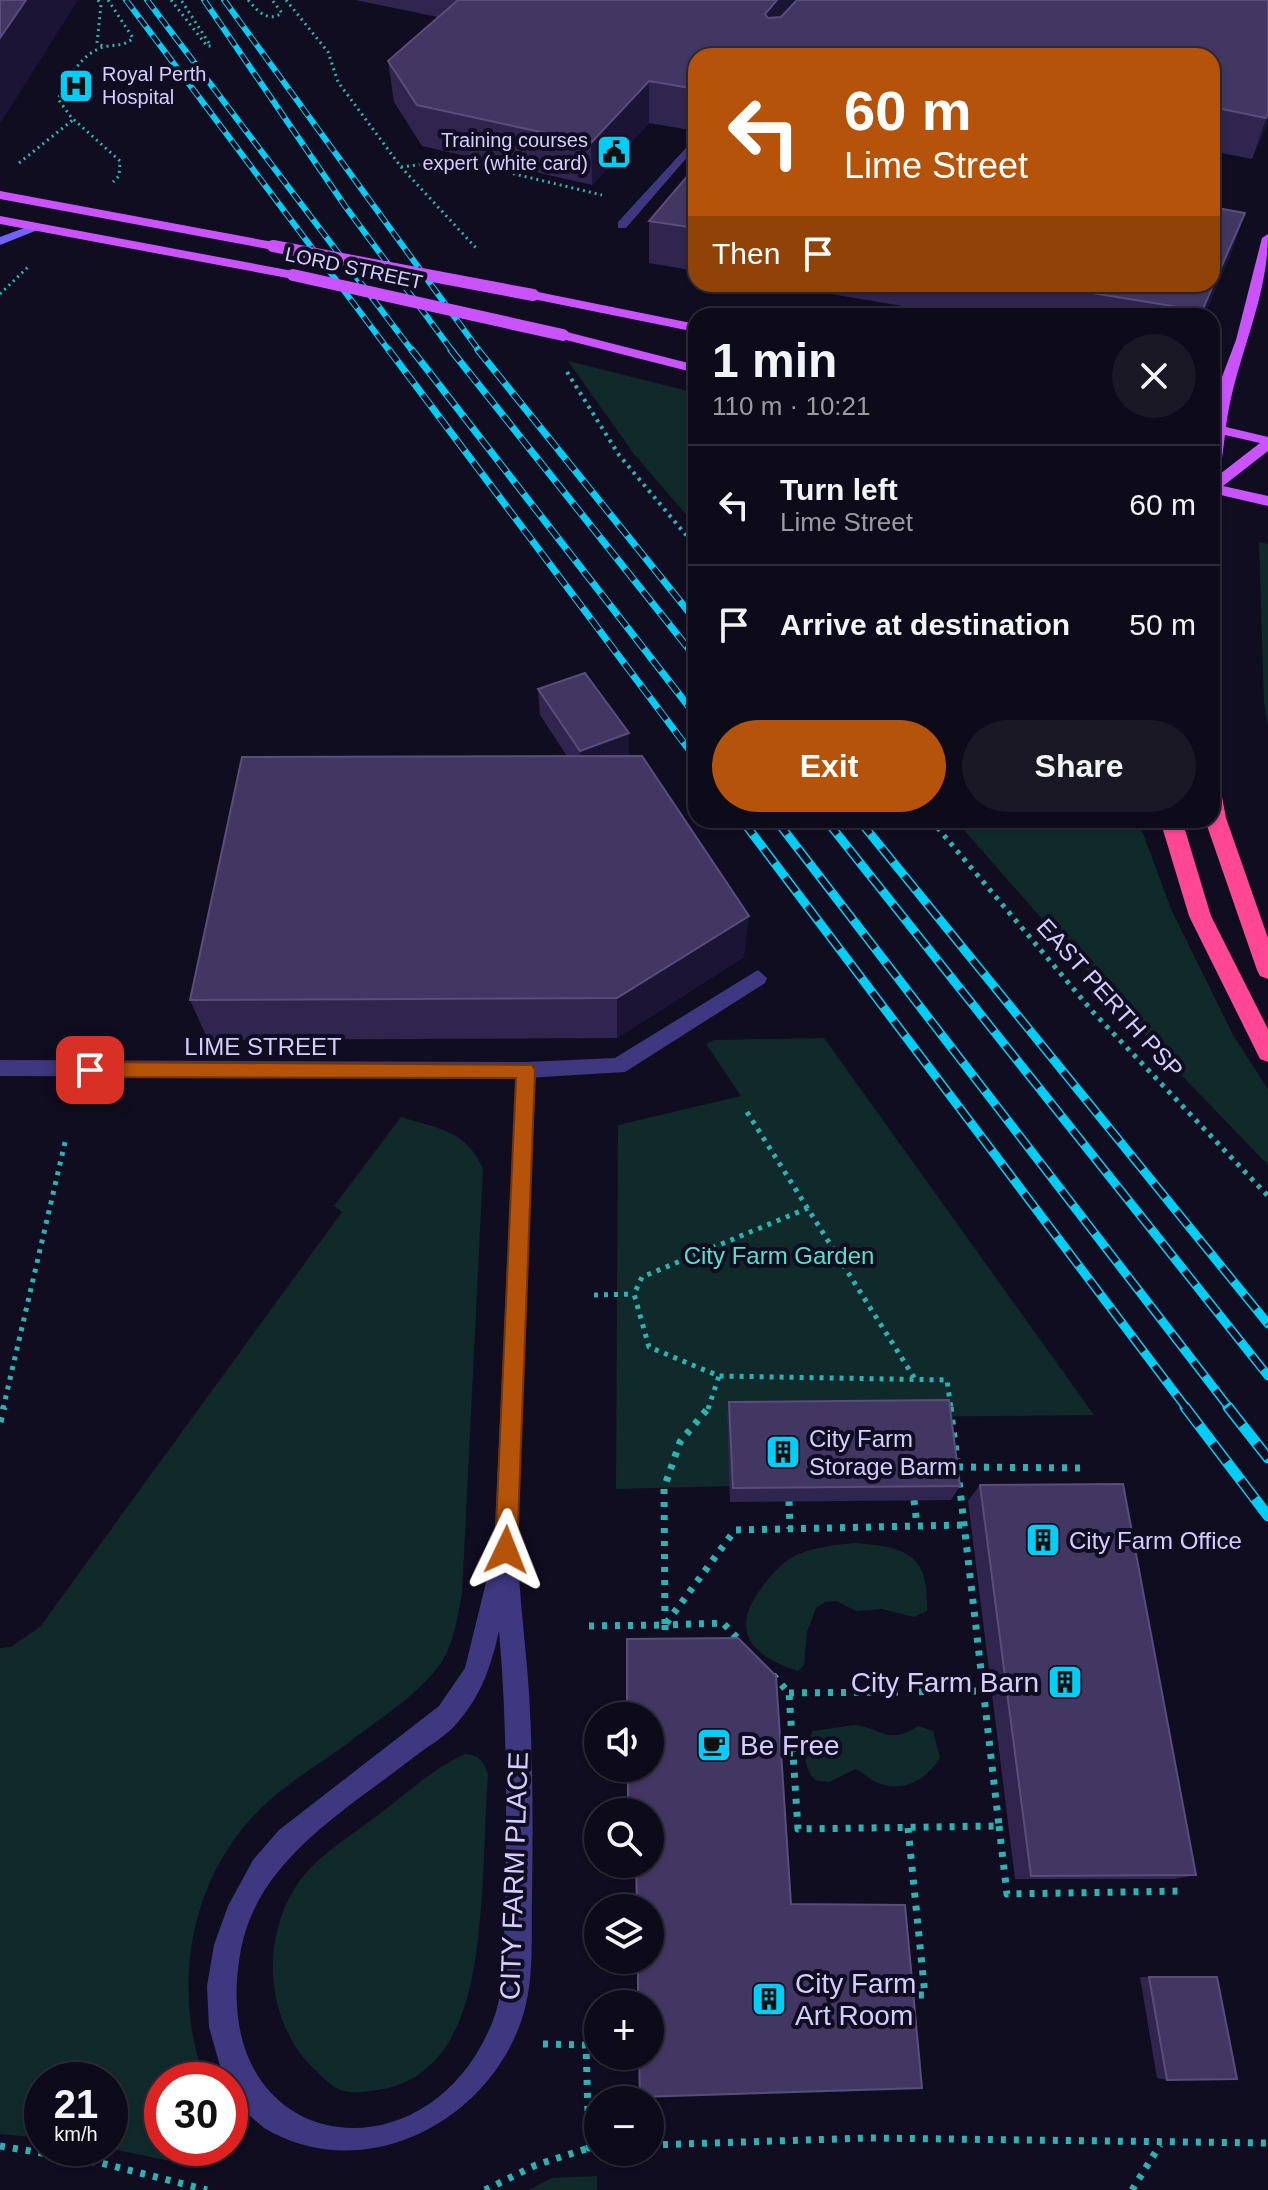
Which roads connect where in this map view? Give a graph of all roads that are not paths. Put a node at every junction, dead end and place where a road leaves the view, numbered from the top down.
1 (688, 149) edge
2 (0, 195) edge
3 (0, 220) edge
4 (622, 225) dead end
5 (39, 227) junction
6 (1268, 238) edge
7 (0, 241) edge
8 (688, 326) edge
9 (688, 367) edge
10 (1230, 373) junction
11 (1220, 374) edge
12 (1220, 407) edge
13 (1220, 430) edge
14 (1268, 442) edge
15 (1220, 480) edge
16 (1220, 488) edge
17 (1268, 501) edge
18 (1173, 828) edge
19 (1218, 828) edge
20 (1268, 970) edge
21 (758, 978) dead end
22 (1268, 1052) edge
23 (0, 1068) edge
24 (526, 1070) junction
25 (506, 1550) junction

1 - 4 street
2 - 8 main road, LORD STREET, bridge
3 - 5 main road, LORD STREET
5 - 7 street
5 - 9 main road, LORD STREET, bridge
6 - 10 main road
10 - 11 main road
10 - 12 main road
13 - 14 main road
14 - 15 main road
16 - 17 main road
18 - 22 highway
19 - 20 highway
21 - 24 street, LIME STREET
23 - 24 street, LIME STREET
24 - 25 street, CITY FARM PLACE
25 - 25 street, CITY FARM PLACE

